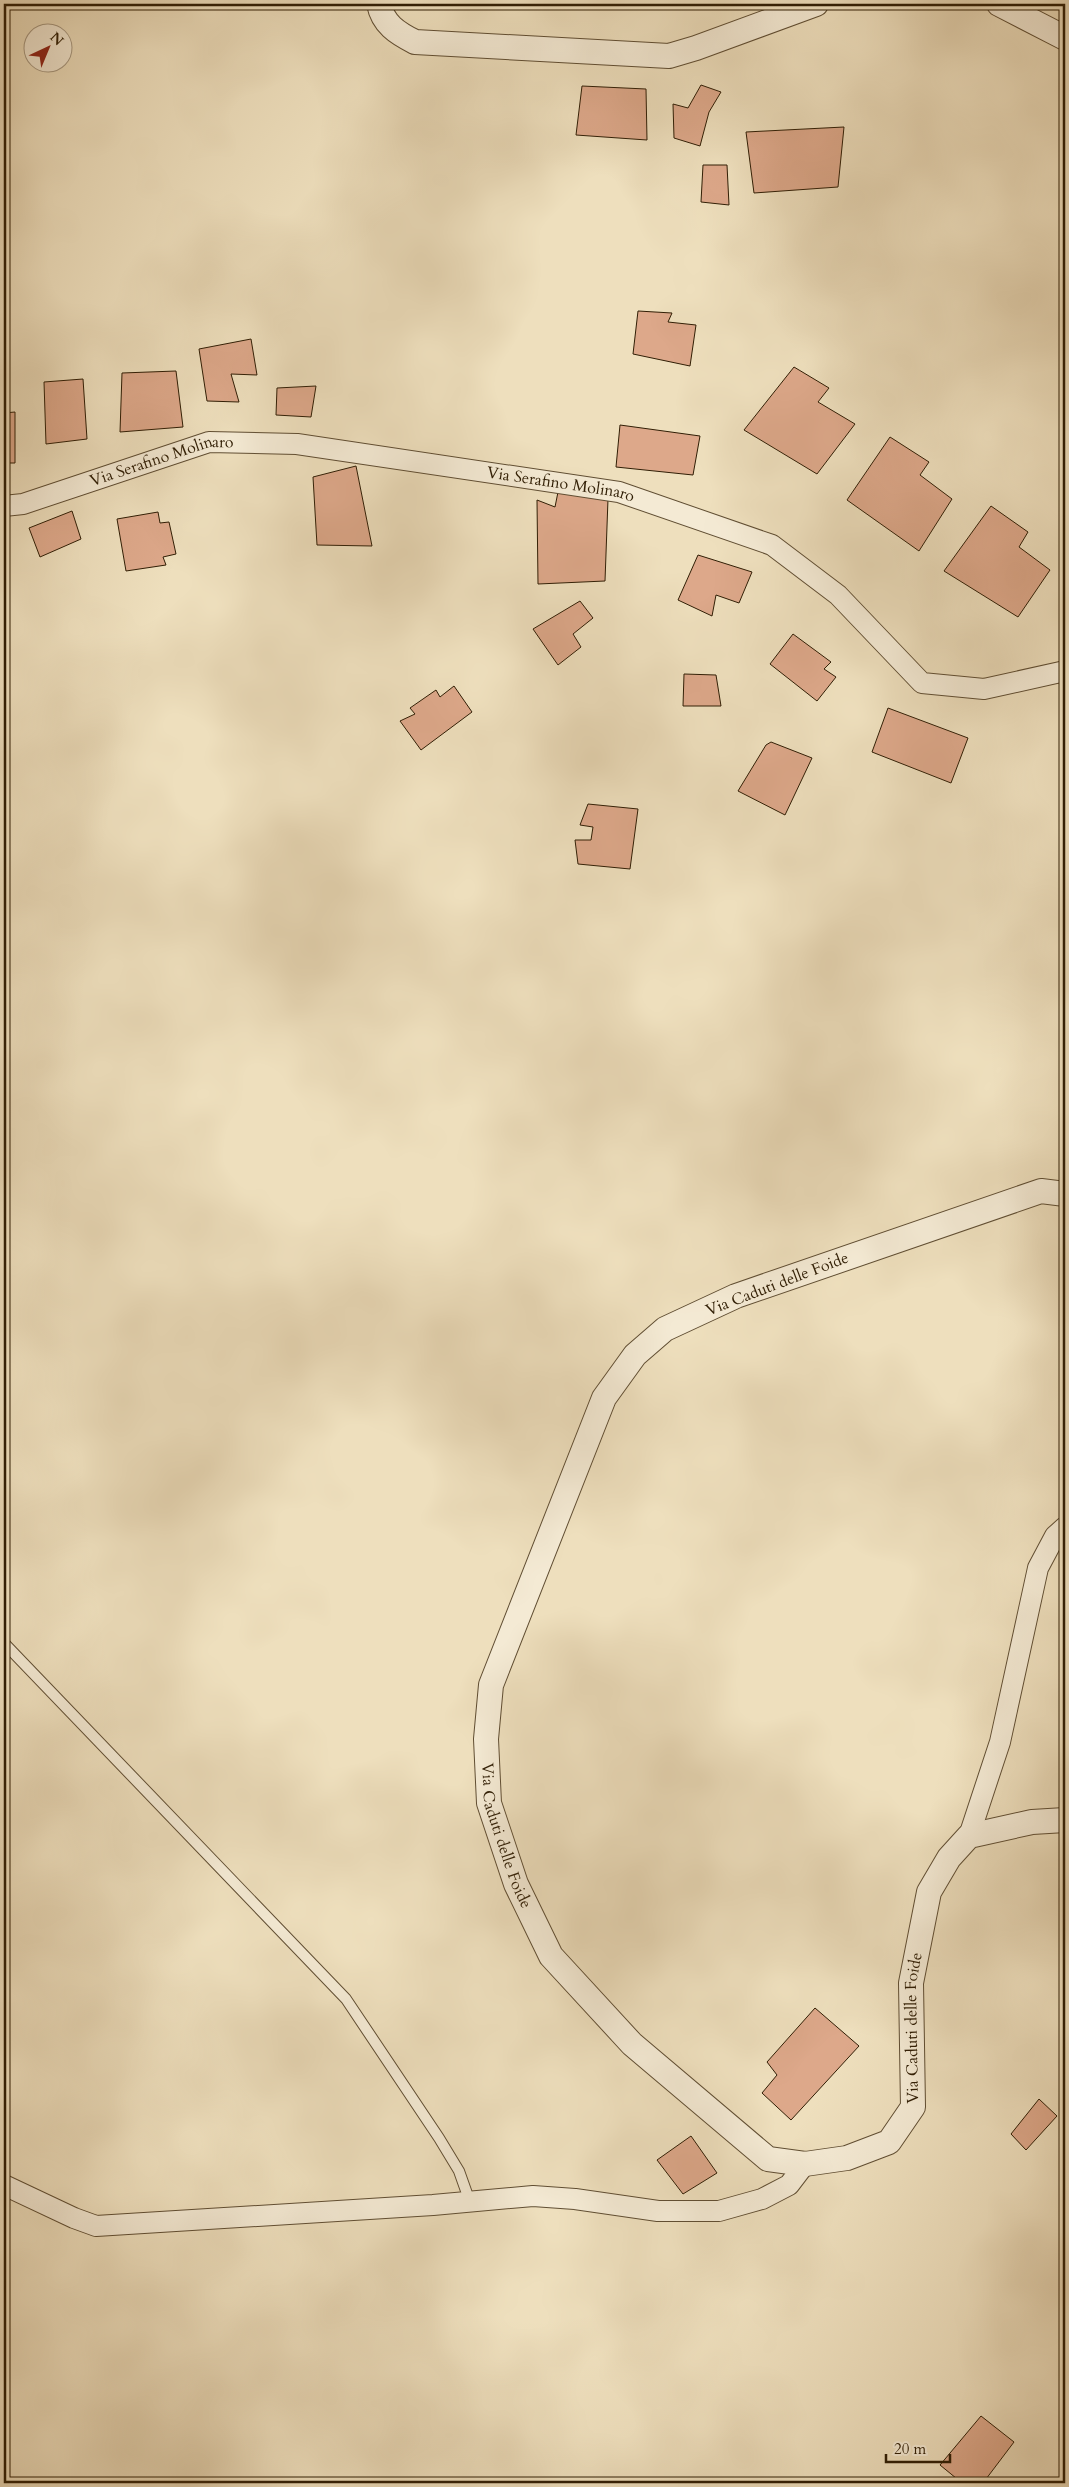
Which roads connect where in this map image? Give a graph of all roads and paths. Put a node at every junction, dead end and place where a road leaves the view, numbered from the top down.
1 (379, 4) edge
2 (816, 4) edge
3 (999, 4) edge
4 (1065, 38) edge
5 (4, 506) edge
6 (1065, 671) edge
7 (1065, 1194) edge
8 (1065, 1526) edge
9 (4, 1643) edge
10 (1065, 1820) edge
11 (969, 1836) junction
12 (806, 2164) junction
13 (4, 2185) edge
14 (470, 2202) junction

1 - 2 street
3 - 4 street
5 - 6 street, Via Serafino Molinaro
7 - 12 street, Via Caduti delle Foide
8 - 11 street
9 - 14 lane
10 - 11 street
11 - 12 street, Via Caduti delle Foide
12 - 14 street
13 - 14 street

